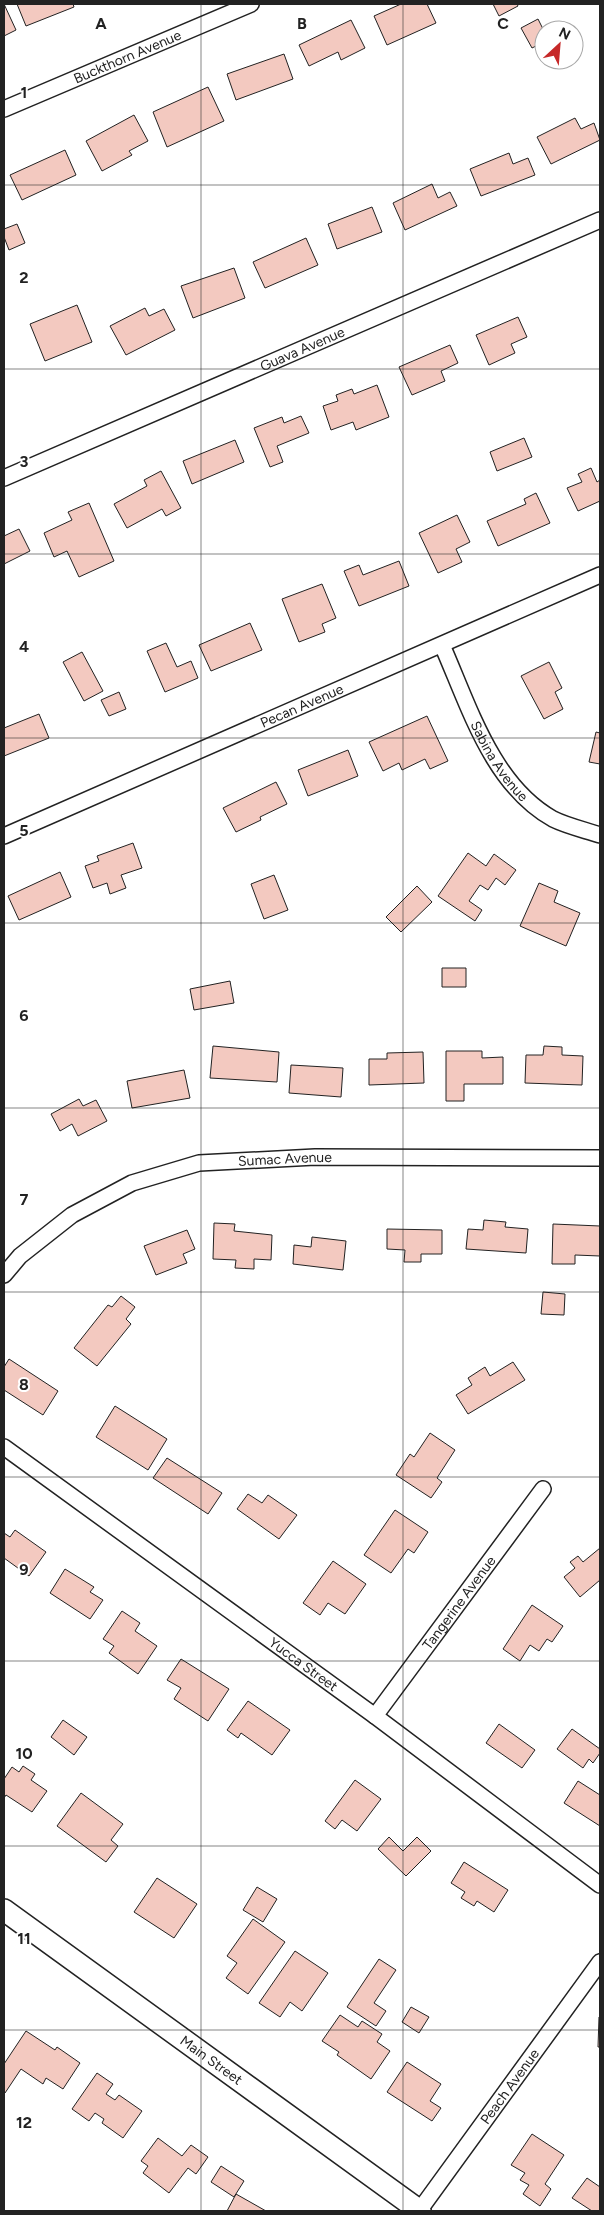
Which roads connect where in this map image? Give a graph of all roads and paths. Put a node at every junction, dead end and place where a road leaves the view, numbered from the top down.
1 (250, 4) edge
2 (4, 109) edge
3 (600, 220) edge
4 (4, 478) edge
5 (600, 576) edge
6 (442, 645) junction
7 (600, 835) edge
8 (4, 836) edge
9 (600, 1158) edge
10 (4, 1275) edge
11 (4, 1447) edge
12 (543, 1489) dead end
13 (375, 1716) junction
14 (600, 1885) edge
15 (4, 1910) edge
16 (600, 1962) edge
17 (419, 2211) edge

1 - 2 street, Buckthorn Avenue
3 - 4 street, Guava Avenue
5 - 6 street, Pecan Avenue
6 - 7 street, Sabina Avenue
6 - 8 street, Pecan Avenue
9 - 10 street, Sumac Avenue
11 - 13 street, Yucca Street
12 - 13 street, Tangerine Avenue
13 - 14 street, Yucca Street
15 - 17 main road, Main Street
16 - 17 street, Peach Avenue

